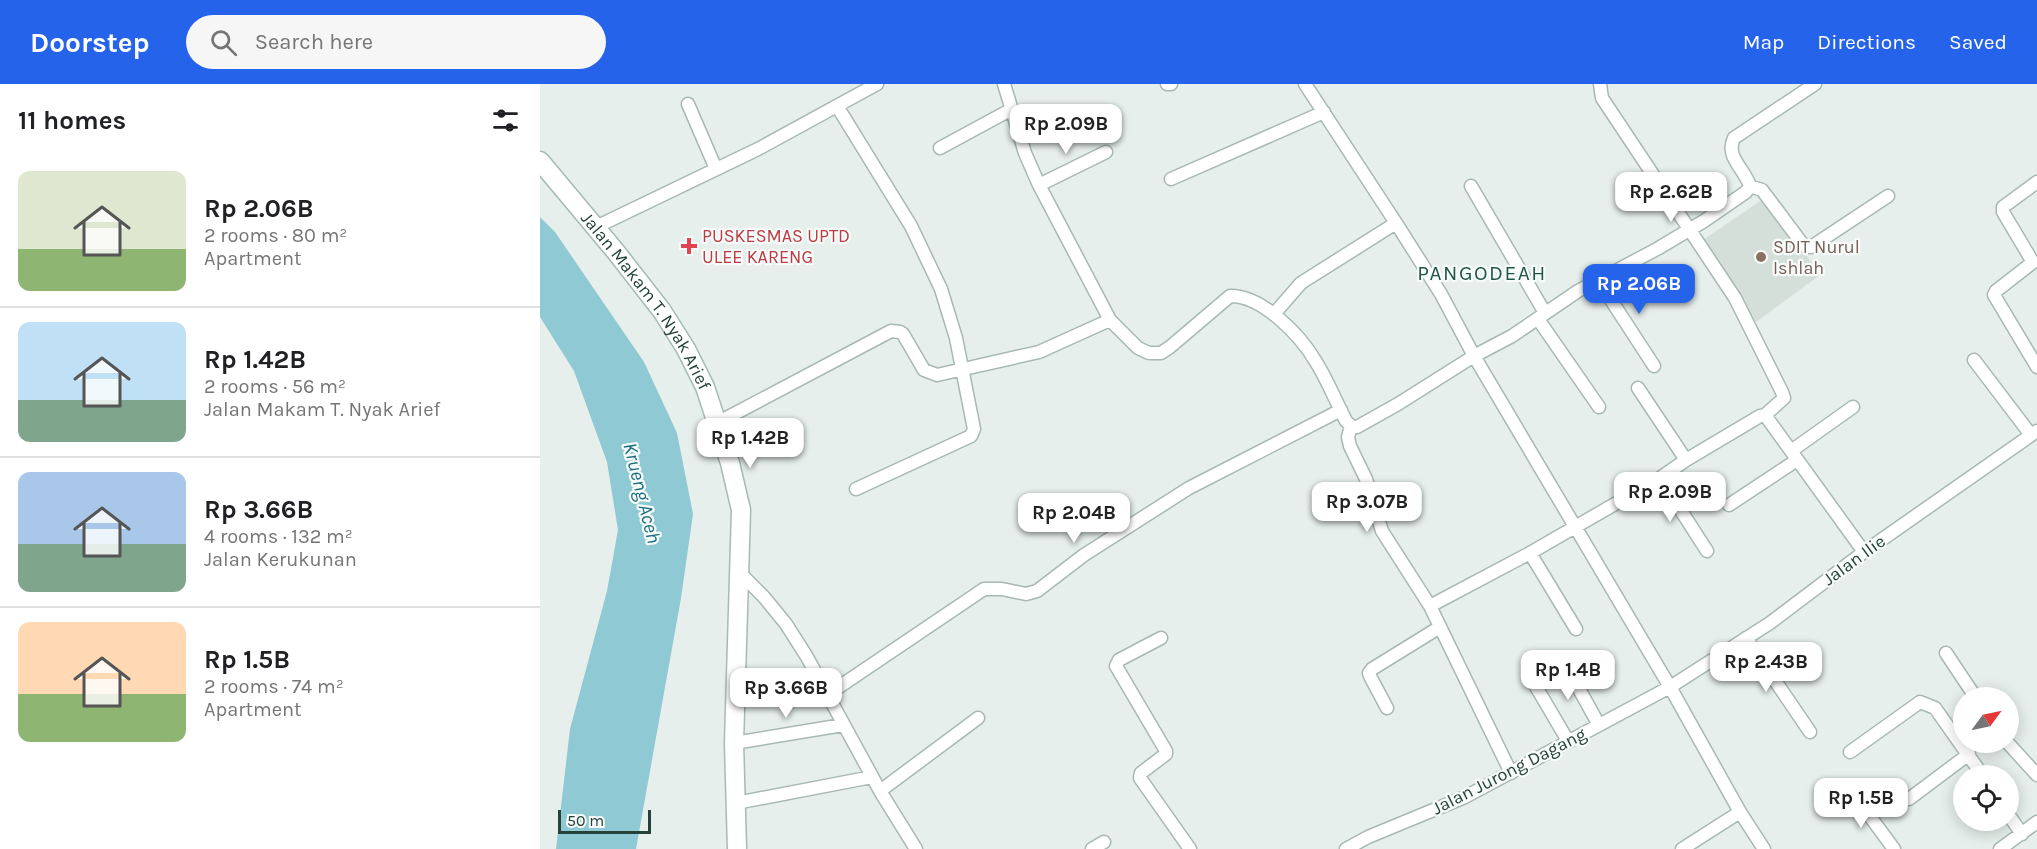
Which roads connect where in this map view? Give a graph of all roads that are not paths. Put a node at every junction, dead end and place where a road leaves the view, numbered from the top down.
1 (877, 84) edge
2 (1004, 84) edge
3 (1305, 84) edge
4 (1600, 84) edge
5 (1815, 84) edge
6 (688, 104) dead end
7 (837, 106) junction
8 (1012, 109) junction
9 (1324, 112) junction
10 (940, 148) dead end
11 (1106, 152) dead end
12 (540, 161) edge
13 (716, 169) junction
14 (1171, 179) dead end
15 (2037, 182) edge
16 (1038, 185) junction
17 (1471, 186) dead end
18 (1750, 186) junction
19 (1888, 196) dead end
20 (1396, 223) junction
21 (596, 227) junction
22 (1690, 229) junction
23 (1598, 280) junction
24 (1274, 314) junction
25 (1541, 316) junction
26 (1110, 320) junction
27 (1474, 356) junction
28 (1974, 360) dead end
29 (1654, 366) dead end
30 (2037, 367) edge
31 (962, 370) junction
32 (1638, 388) dead end
33 (1599, 407) dead end
34 (1853, 408) dead end
35 (1341, 410) junction
36 (1765, 415) junction
37 (717, 423) junction
38 (1351, 426) junction
39 (2034, 433) edge
40 (1794, 456) junction
41 (1686, 460) junction
42 (1660, 478) junction
43 (856, 489) dead end
44 (1729, 505) dead end
45 (1575, 528) junction
46 (1707, 551) dead end
47 (1864, 552) junction
48 (1530, 553) junction
49 (740, 573) junction
50 (1430, 606) junction
51 (1440, 627) junction
52 (1576, 630) dead end
53 (1161, 638) dead end
54 (1746, 638) junction
55 (1946, 653) dead end
56 (1564, 662) dead end
57 (1531, 678) dead end
58 (1670, 687) junction
59 (1969, 687) edge
60 (827, 695) junction
61 (1387, 708) dead end
62 (978, 718) dead end
63 (843, 725) junction
64 (1599, 725) junction
65 (1810, 732) dead end
66 (1568, 741) junction
67 (734, 743) junction
68 (1850, 752) dead end
69 (2017, 753) edge
70 (1968, 754) junction
71 (1976, 765) edge
72 (1511, 773) junction
73 (2037, 775) edge
74 (872, 777) junction
75 (879, 791) junction
76 (1852, 792) dead end
77 (1909, 799) dead end
78 (736, 803) junction
79 (1740, 812) junction
80 (2037, 822) edge
81 (2019, 830) edge
82 (2022, 834) junction
83 (1104, 842) dead end
84 (737, 849) edge
85 (916, 849) edge
86 (1092, 849) edge
87 (1190, 849) edge
88 (1346, 849) edge
89 (1682, 849) edge
90 (1764, 849) edge
91 (1894, 849) edge
92 (2000, 849) edge

1 - 7 street
2 - 8 street
3 - 9 street
4 - 22 street
5 - 18 street
6 - 13 street
7 - 13 street
7 - 31 street
8 - 10 street
8 - 16 street
9 - 14 street
9 - 20 street
11 - 16 street
12 - 21 street, Jalan Makam T. Nyak Arief
13 - 21 street
15 - 30 street
16 - 26 street
17 - 25 street
18 - 19 street
18 - 22 street
20 - 24 street
20 - 27 street
21 - 37 street, Jalan Makam T. Nyak Arief
22 - 23 street
22 - 36 street
23 - 25 street
23 - 29 street
24 - 26 street
24 - 35 street
25 - 27 street
25 - 33 street
26 - 31 street
27 - 38 street
27 - 45 street
28 - 39 street
31 - 37 street
31 - 43 street
32 - 41 street
34 - 40 street
35 - 38 street
35 - 60 street
36 - 40 street
36 - 41 street
37 - 49 street, Jalan Makam T. Nyak Arief
38 - 50 street
39 - 47 street, Jalan Ilie
40 - 44 street
40 - 47 street
41 - 42 street
42 - 45 street
42 - 46 street
45 - 48 street
45 - 58 street
47 - 54 street, Jalan Ilie
48 - 50 street
48 - 52 street
49 - 60 street
49 - 67 street, Jalan Makam T. Nyak Arief
50 - 51 street
51 - 61 street
51 - 72 street
53 - 87 street
54 - 58 street, Jalan Ilie
54 - 65 street
55 - 59 street
56 - 64 street
57 - 66 street
58 - 64 street, Jalan Jurong Dagang
58 - 79 street
60 - 63 street
62 - 75 street
63 - 67 street
63 - 74 street
64 - 66 street, Jalan Jurong Dagang
66 - 72 street, Jalan Jurong Dagang
67 - 78 street, Jalan Makam T. Nyak Arief
68 - 70 street
69 - 73 street
70 - 71 street
70 - 77 street
72 - 88 street, Jalan Jurong Dagang
74 - 75 street
74 - 78 street
75 - 85 street
76 - 91 street
78 - 84 street, Jalan Makam T. Nyak Arief
79 - 89 street
79 - 90 street
80 - 82 street
81 - 82 street
82 - 92 street
83 - 86 street

